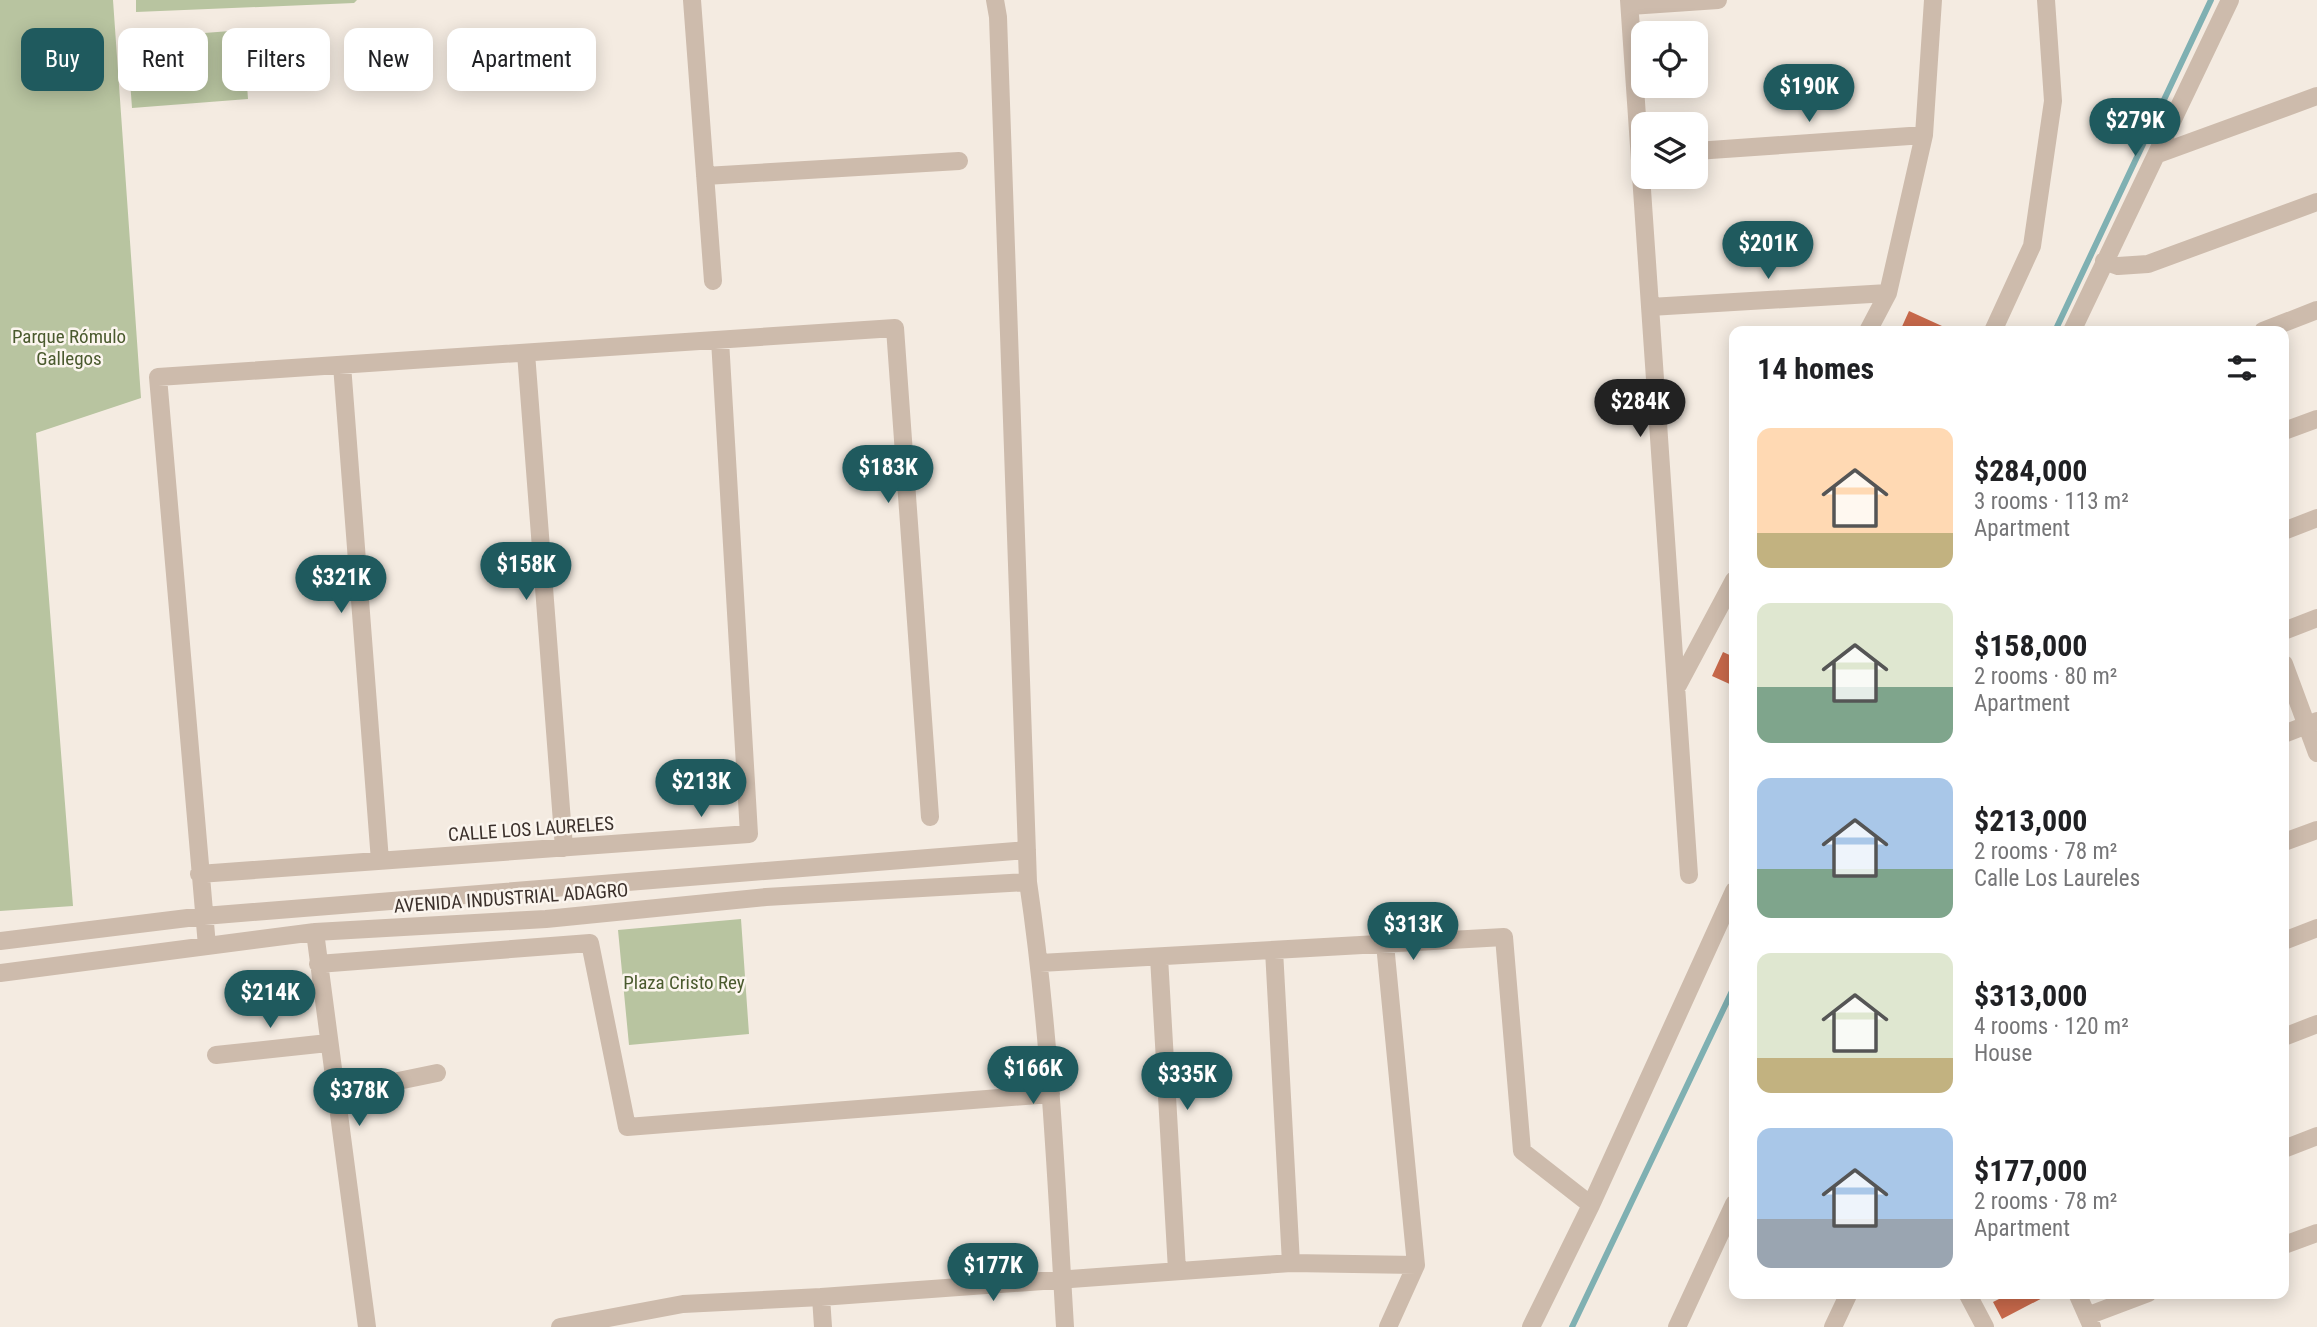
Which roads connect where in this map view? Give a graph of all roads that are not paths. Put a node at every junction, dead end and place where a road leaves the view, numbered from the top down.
1 (692, 0) edge
2 (995, 0) edge
3 (1718, 0) edge
4 (1933, 0) edge
5 (2046, 0) edge
6 (2230, 0) edge
7 (1630, 3) edge
8 (2317, 96) edge
9 (1639, 112) edge
10 (1924, 135) junction
11 (1708, 150) edge
12 (2158, 154) junction
13 (959, 161) dead end
14 (705, 176) junction
15 (1644, 189) edge
16 (2317, 202) edge
17 (2104, 261) junction
18 (713, 281) dead end
19 (1888, 293) junction
20 (1650, 307) junction
21 (2317, 310) edge
22 (1871, 326) edge
23 (1995, 326) edge
24 (2074, 326) edge
25 (2276, 326) edge
26 (719, 340) junction
27 (526, 353) junction
28 (342, 365) junction
29 (2317, 419) edge
30 (2289, 429) edge
31 (2317, 518) edge
32 (2289, 529) edge
33 (1729, 589) edge
34 (2317, 618) edge
35 (2289, 629) edge
36 (2289, 675) edge
37 (1678, 685) junction
38 (2312, 723) edge
39 (2289, 732) edge
40 (2317, 753) edge
41 (930, 817) dead end
42 (2317, 830) edge
43 (2289, 840) edge
44 (564, 848) junction
45 (1027, 850) junction
46 (380, 861) junction
47 (199, 874) junction
48 (1689, 875) dead end
49 (1028, 882) junction
50 (1729, 902) edge
51 (204, 916) junction
52 (2317, 929) edge
53 (315, 932) junction
54 (2289, 939) edge
55 (0, 940) edge
56 (1385, 944) junction
57 (207, 946) junction
58 (1274, 950) junction
59 (1159, 957) junction
60 (1040, 963) junction
61 (318, 964) junction
62 (0, 973) edge
63 (2317, 1024) edge
64 (2289, 1035) edge
65 (328, 1043) junction
66 (216, 1055) dead end
67 (437, 1073) dead end
68 (335, 1094) junction
69 (1051, 1094) junction
70 (2317, 1136) edge
71 (2289, 1147) edge
72 (1591, 1205) junction
73 (1729, 1215) edge
74 (2317, 1233) edge
75 (2289, 1243) edge
76 (1292, 1263) junction
77 (1416, 1265) junction
78 (1177, 1270) junction
79 (1062, 1279) junction
80 (821, 1297) junction
81 (1846, 1299) edge
82 (1970, 1299) edge
83 (2080, 1299) edge
84 (2135, 1299) edge
85 (2089, 1321) edge
86 (367, 1327) edge
87 (560, 1327) edge
88 (823, 1327) edge
89 (1065, 1327) edge
90 (1388, 1327) edge
91 (1531, 1327) edge
92 (1677, 1327) edge
93 (1833, 1327) edge
94 (1985, 1327) edge

1 - 14 street
2 - 45 street
3 - 7 street
4 - 10 street
5 - 23 street
6 - 12 street
7 - 9 street
8 - 12 street
10 - 11 street
10 - 19 street
12 - 17 street
13 - 14 street
14 - 18 street
15 - 20 street
16 - 17 street
17 - 24 street
19 - 20 street
19 - 22 street
20 - 37 street
21 - 25 street
26 - 27 street
26 - 41 street
26 - 44 street, CALLE LOS LAURELES
27 - 28 street
27 - 44 street
28 - 46 street
28 - 47 street
29 - 30 street
31 - 32 street
33 - 37 street
34 - 35 street
36 - 38 street
37 - 48 street
38 - 39 street
38 - 40 street
42 - 43 street
44 - 46 street, CALLE LOS LAURELES
45 - 49 street
45 - 51 street, AVENIDA INDUSTRIAL ADAGRO
46 - 47 street, CALLE LOS LAURELES
47 - 51 street
49 - 53 street, AVENIDA INDUSTRIAL ADAGRO
49 - 60 street
50 - 72 street
51 - 55 street, AVENIDA INDUSTRIAL ADAGRO
51 - 57 street
52 - 54 street
53 - 57 street, AVENIDA INDUSTRIAL ADAGRO
53 - 61 street
56 - 58 street
56 - 72 street
56 - 77 street
57 - 62 street, AVENIDA INDUSTRIAL ADAGRO
58 - 59 street
58 - 76 street
59 - 60 street
59 - 78 street
60 - 69 street
61 - 65 street
61 - 69 street
63 - 64 street
65 - 66 street
65 - 68 street
67 - 68 street
68 - 86 street
69 - 79 street
70 - 71 street
72 - 91 street
73 - 92 street
74 - 75 street
76 - 77 street
76 - 78 street
77 - 90 street
78 - 79 street
79 - 80 street
79 - 89 street
80 - 87 street
80 - 88 street
81 - 93 street
82 - 94 street
83 - 85 street
84 - 85 street

